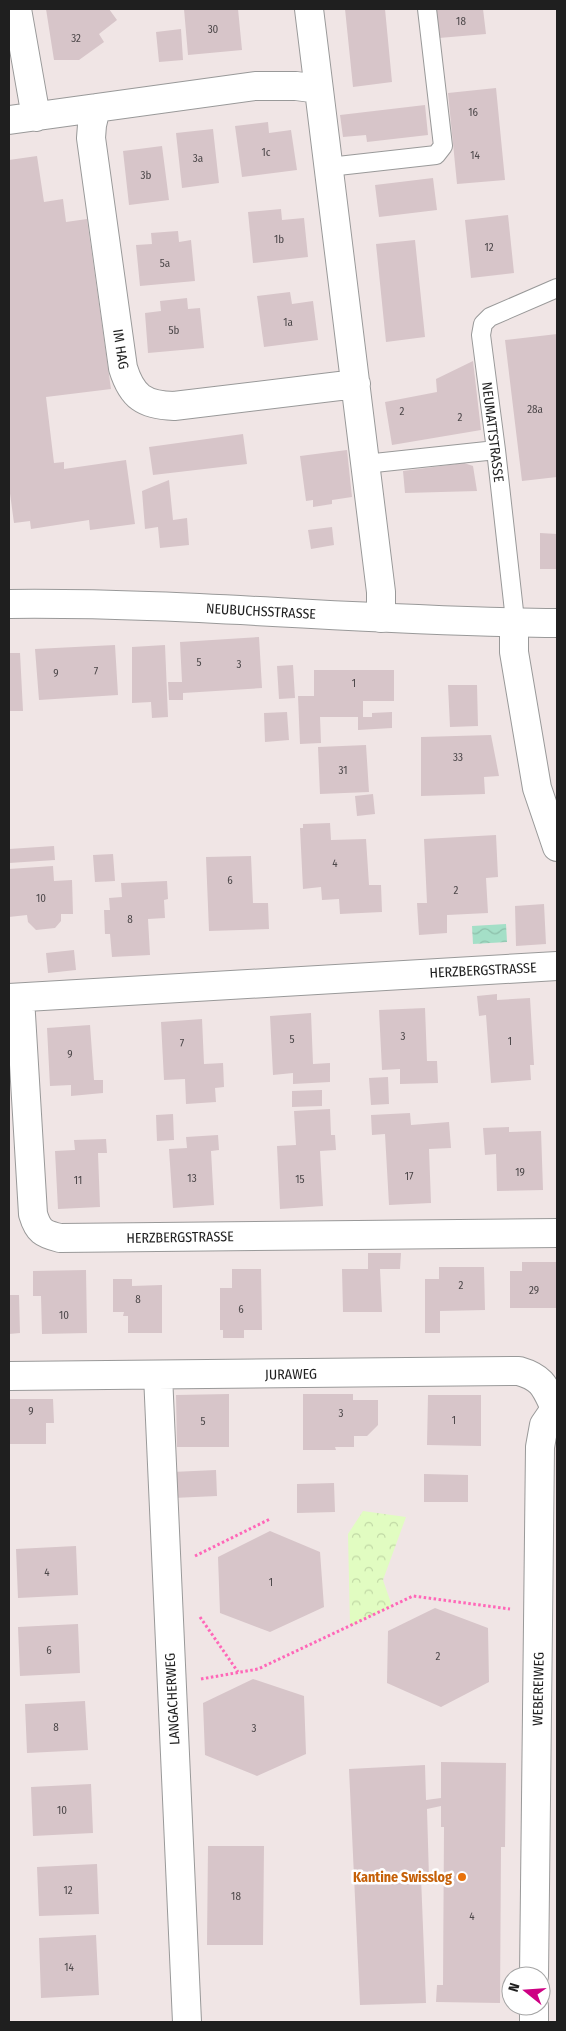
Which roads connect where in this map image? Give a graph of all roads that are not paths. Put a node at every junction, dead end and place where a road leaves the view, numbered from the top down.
1 (18, 9) edge
2 (309, 9) edge
3 (427, 9) edge
4 (319, 90) junction
5 (96, 108) junction
6 (36, 117) junction
7 (9, 120) edge
8 (329, 167) junction
9 (557, 288) edge
10 (356, 384) junction
11 (496, 450) junction
12 (365, 464) junction
13 (9, 604) edge
14 (381, 618) junction
15 (514, 622) junction
16 (557, 623) edge
17 (557, 847) edge
18 (557, 966) edge
19 (15, 998) edge
20 (557, 1234) edge
21 (158, 1375) junction
22 (9, 1376) edge
23 (556, 1407) edge
24 (534, 1966) edge
25 (186, 2022) edge

1 - 6 street
2 - 4 street
3 - 8 lane
4 - 5 street
4 - 8 street
5 - 6 street
5 - 10 street, IM HAG
6 - 7 street
8 - 10 street
9 - 11 lane, NEUMATTSTRASSE
10 - 12 street
11 - 12 lane
11 - 15 lane, NEUMATTSTRASSE
12 - 14 street
13 - 14 street, NEUBUCHSSTRASSE
14 - 15 street, NEUBUCHSSTRASSE
15 - 16 street, NEUBUCHSSTRASSE
15 - 17 street
18 - 19 street, HERZBERGSTRASSE
19 - 20 street, HERZBERGSTRASSE
21 - 22 street, JURAWEG
21 - 23 street, JURAWEG
21 - 25 street, LANGACHERWEG
23 - 24 street, WEBEREIWEG

